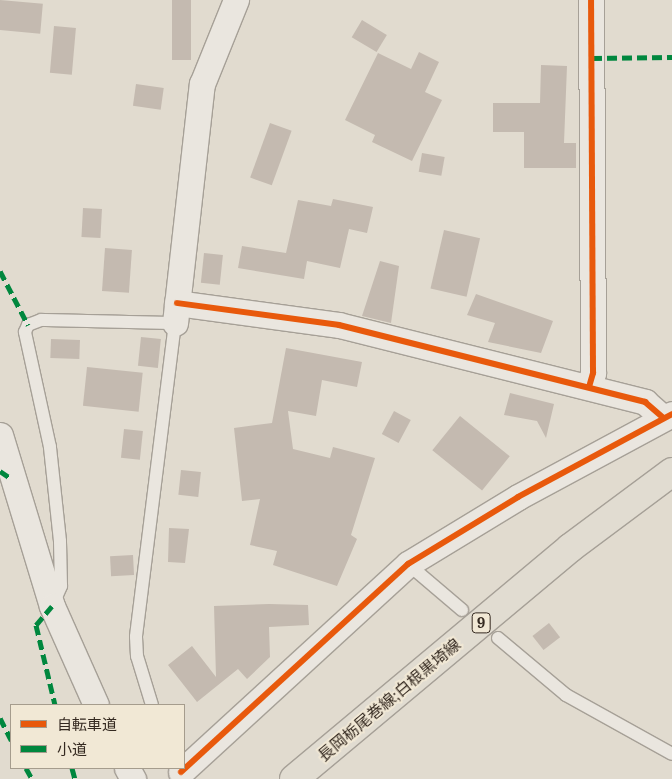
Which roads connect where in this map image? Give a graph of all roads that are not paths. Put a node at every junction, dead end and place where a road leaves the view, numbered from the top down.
1 (236, 0) edge
2 (591, 0) edge
3 (176, 313) junction
4 (589, 386) junction
5 (667, 415) edge
6 (0, 435) edge
7 (672, 472) edge
8 (408, 564) junction
9 (52, 606) junction
10 (462, 610) dead end
11 (498, 638) dead end
12 (96, 704) edge
13 (152, 704) edge
14 (672, 754) edge
15 (185, 765) edge
16 (294, 779) edge

1 - 3 street
2 - 4 street
3 - 4 street
3 - 9 lane
3 - 13 lane
4 - 5 street
5 - 8 street
6 - 9 street
7 - 16 main road, 長岡栃尾巻線;白根黒埼線 / 9
8 - 10 lane
8 - 15 street
9 - 12 street
11 - 14 lane

